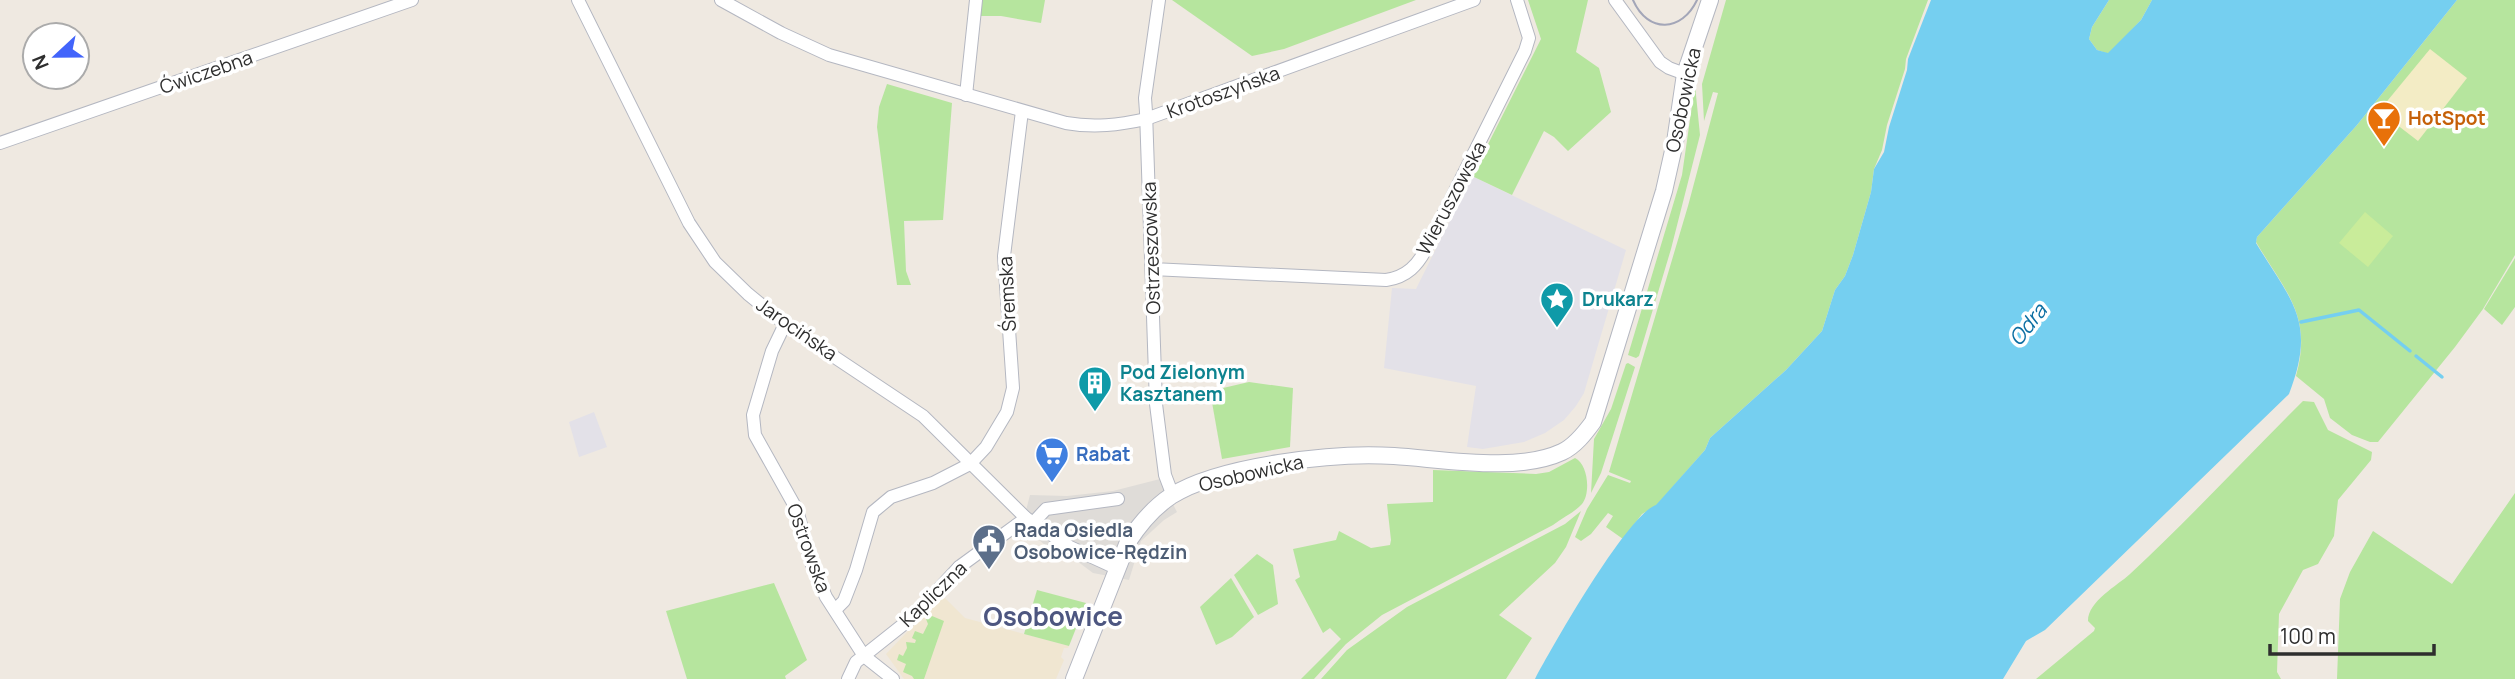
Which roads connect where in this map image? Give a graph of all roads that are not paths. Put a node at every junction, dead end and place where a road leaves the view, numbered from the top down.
1 (412, 0) edge
2 (578, 0) edge
3 (721, 0) edge
4 (976, 0) edge
5 (1159, 0) edge
6 (1474, 0) edge
7 (1517, 0) edge
8 (1615, 0) edge
9 (1710, 0) edge
10 (1685, 74) junction
11 (966, 95) junction
12 (1022, 111) junction
13 (1146, 119) junction
14 (0, 143) edge
15 (1152, 269) junction
16 (785, 324) junction
17 (970, 464) junction
18 (1173, 496) junction
19 (1118, 499) dead end
20 (1030, 520) junction
21 (1116, 568) junction
22 (835, 610) junction
23 (864, 656) junction
24 (848, 679) edge
25 (893, 679) edge
26 (1074, 679) edge

1 - 14 street, Ćwiczebna
2 - 16 street, Jarocińska
3 - 11 street, Krotoszyńska
4 - 11 street
5 - 13 street, Ostrzeszowska
6 - 13 street, Krotoszyńska
7 - 15 street, Wieruszowska
8 - 10 street
9 - 10 street, Osobowicka
10 - 18 street, Osobowicka
11 - 12 street, Krotoszyńska
12 - 13 street, Krotoszyńska
12 - 17 street, Śremska
13 - 15 street, Ostrzeszowska
15 - 18 street, Ostrzeszowska
16 - 17 street, Jarocińska
16 - 22 street, Ostrowska
17 - 20 street, Jarocińska
17 - 22 street
18 - 21 street, Osobowicka
19 - 20 street, Kapliczna
20 - 21 street, Jarocińska
20 - 23 street, Kapliczna
21 - 26 street, Osobowicka
22 - 23 street, Ostrowska
23 - 24 street, Kapliczna
23 - 25 street, Ostrowska

